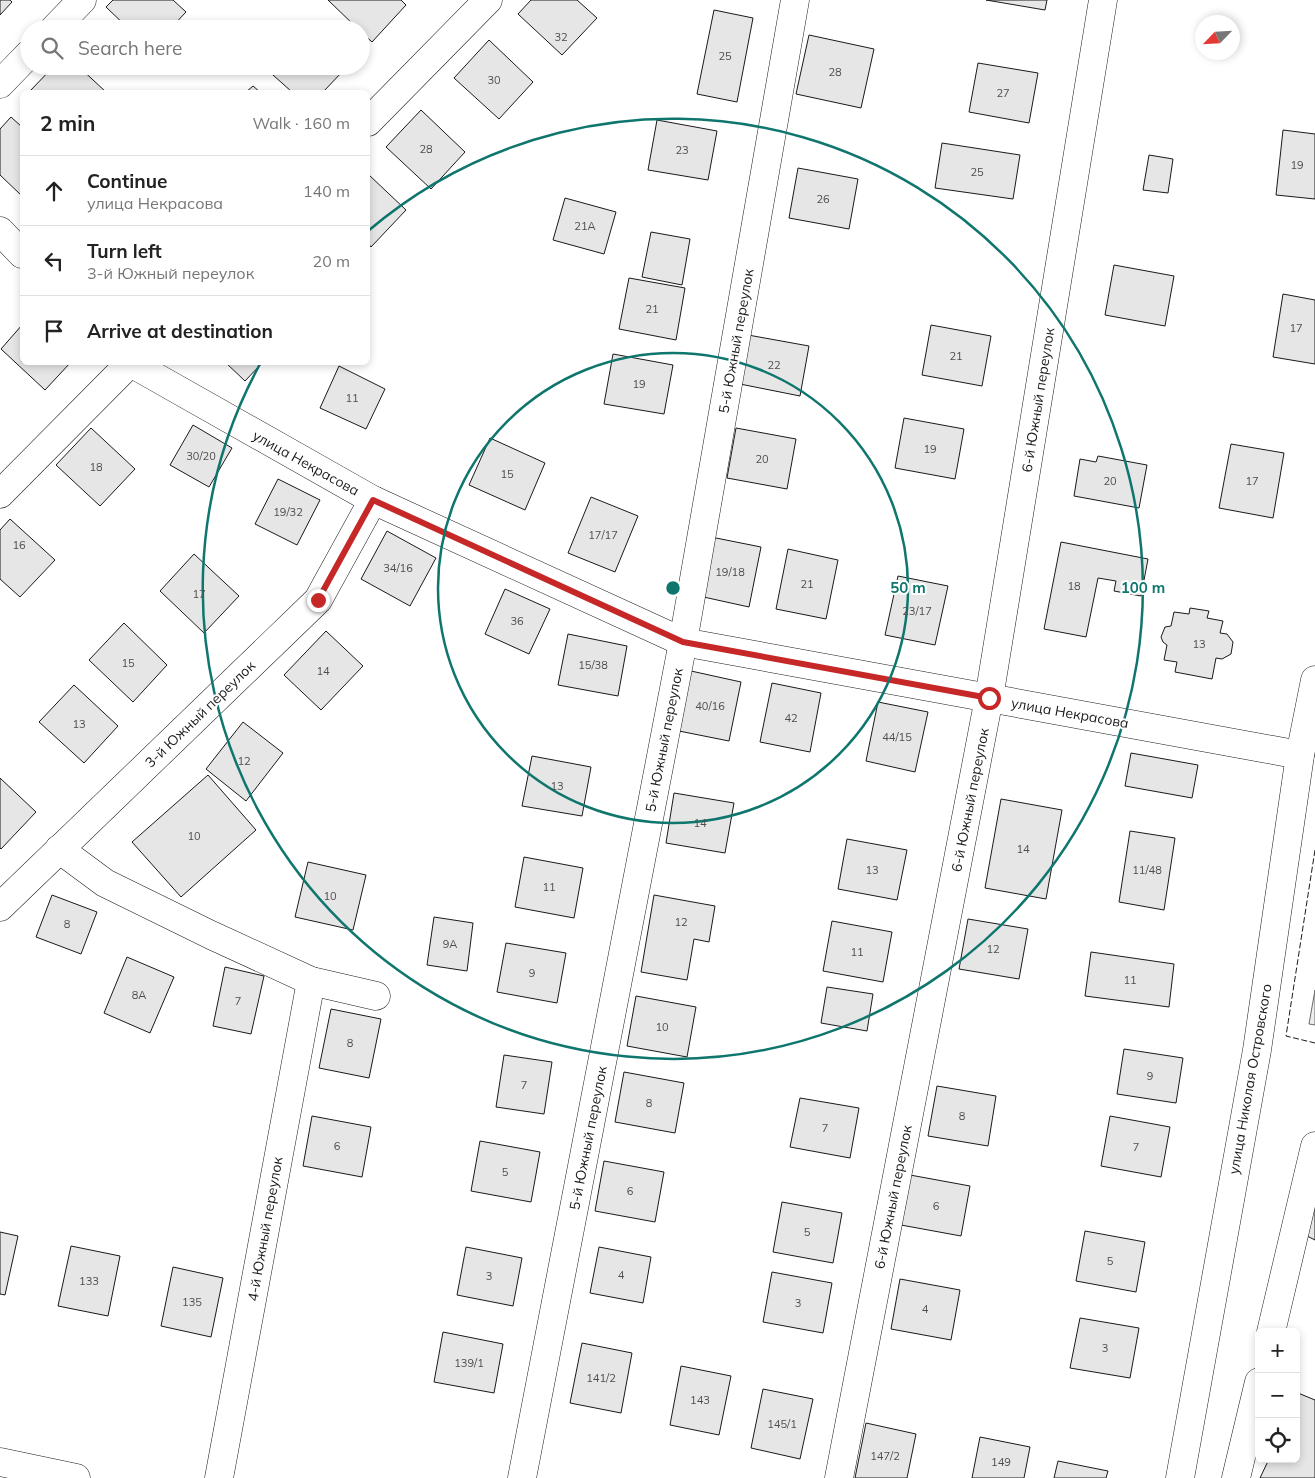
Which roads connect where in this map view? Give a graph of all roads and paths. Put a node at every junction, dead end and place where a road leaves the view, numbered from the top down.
1 (82, 0) edge
2 (488, 0) edge
3 (796, 0) edge
4 (1103, 0) edge
5 (63, 20) edge
6 (20, 63) edge
7 (0, 84) edge
8 (370, 120) edge
9 (0, 231) edge
10 (20, 252) edge
11 (128, 365) edge
12 (134, 365) edge
13 (0, 494) edge
14 (373, 500) junction
15 (683, 642) junction
16 (1315, 680) edge
17 (989, 698) junction
18 (1307, 744) edge
19 (59, 849) junction
20 (0, 907) edge
21 (311, 981) junction
22 (376, 996) dead end
23 (1315, 1146) edge
24 (1272, 1328) edge
25 (1255, 1399) edge
26 (0, 1462) edge
27 (76, 1478) edge
28 (220, 1478) edge
29 (522, 1478) edge
30 (839, 1478) edge
31 (1180, 1478) edge
32 (1236, 1478) edge

1 - 5 street
2 - 8 street
3 - 15 street, 5-й Южный переулок
4 - 17 street, 6-й Южный переулок
6 - 7 street
9 - 10 street
11 - 13 street
12 - 14 street, улица Некрасова
14 - 15 street, улица Некрасова
14 - 19 street, 3-й Южный переулок
15 - 17 street, улица Некрасова
15 - 29 street, 5-й Южный переулок
16 - 18 street, улица Николая Островского
17 - 18 street, улица Некрасова
17 - 30 street, 6-й Южный переулок
18 - 31 street, улица Николая Островского
19 - 20 street, 3-й Южный переулок
19 - 21 street
21 - 22 street
21 - 28 street, 4-й Южный переулок
23 - 24 street
25 - 32 street
26 - 27 street

